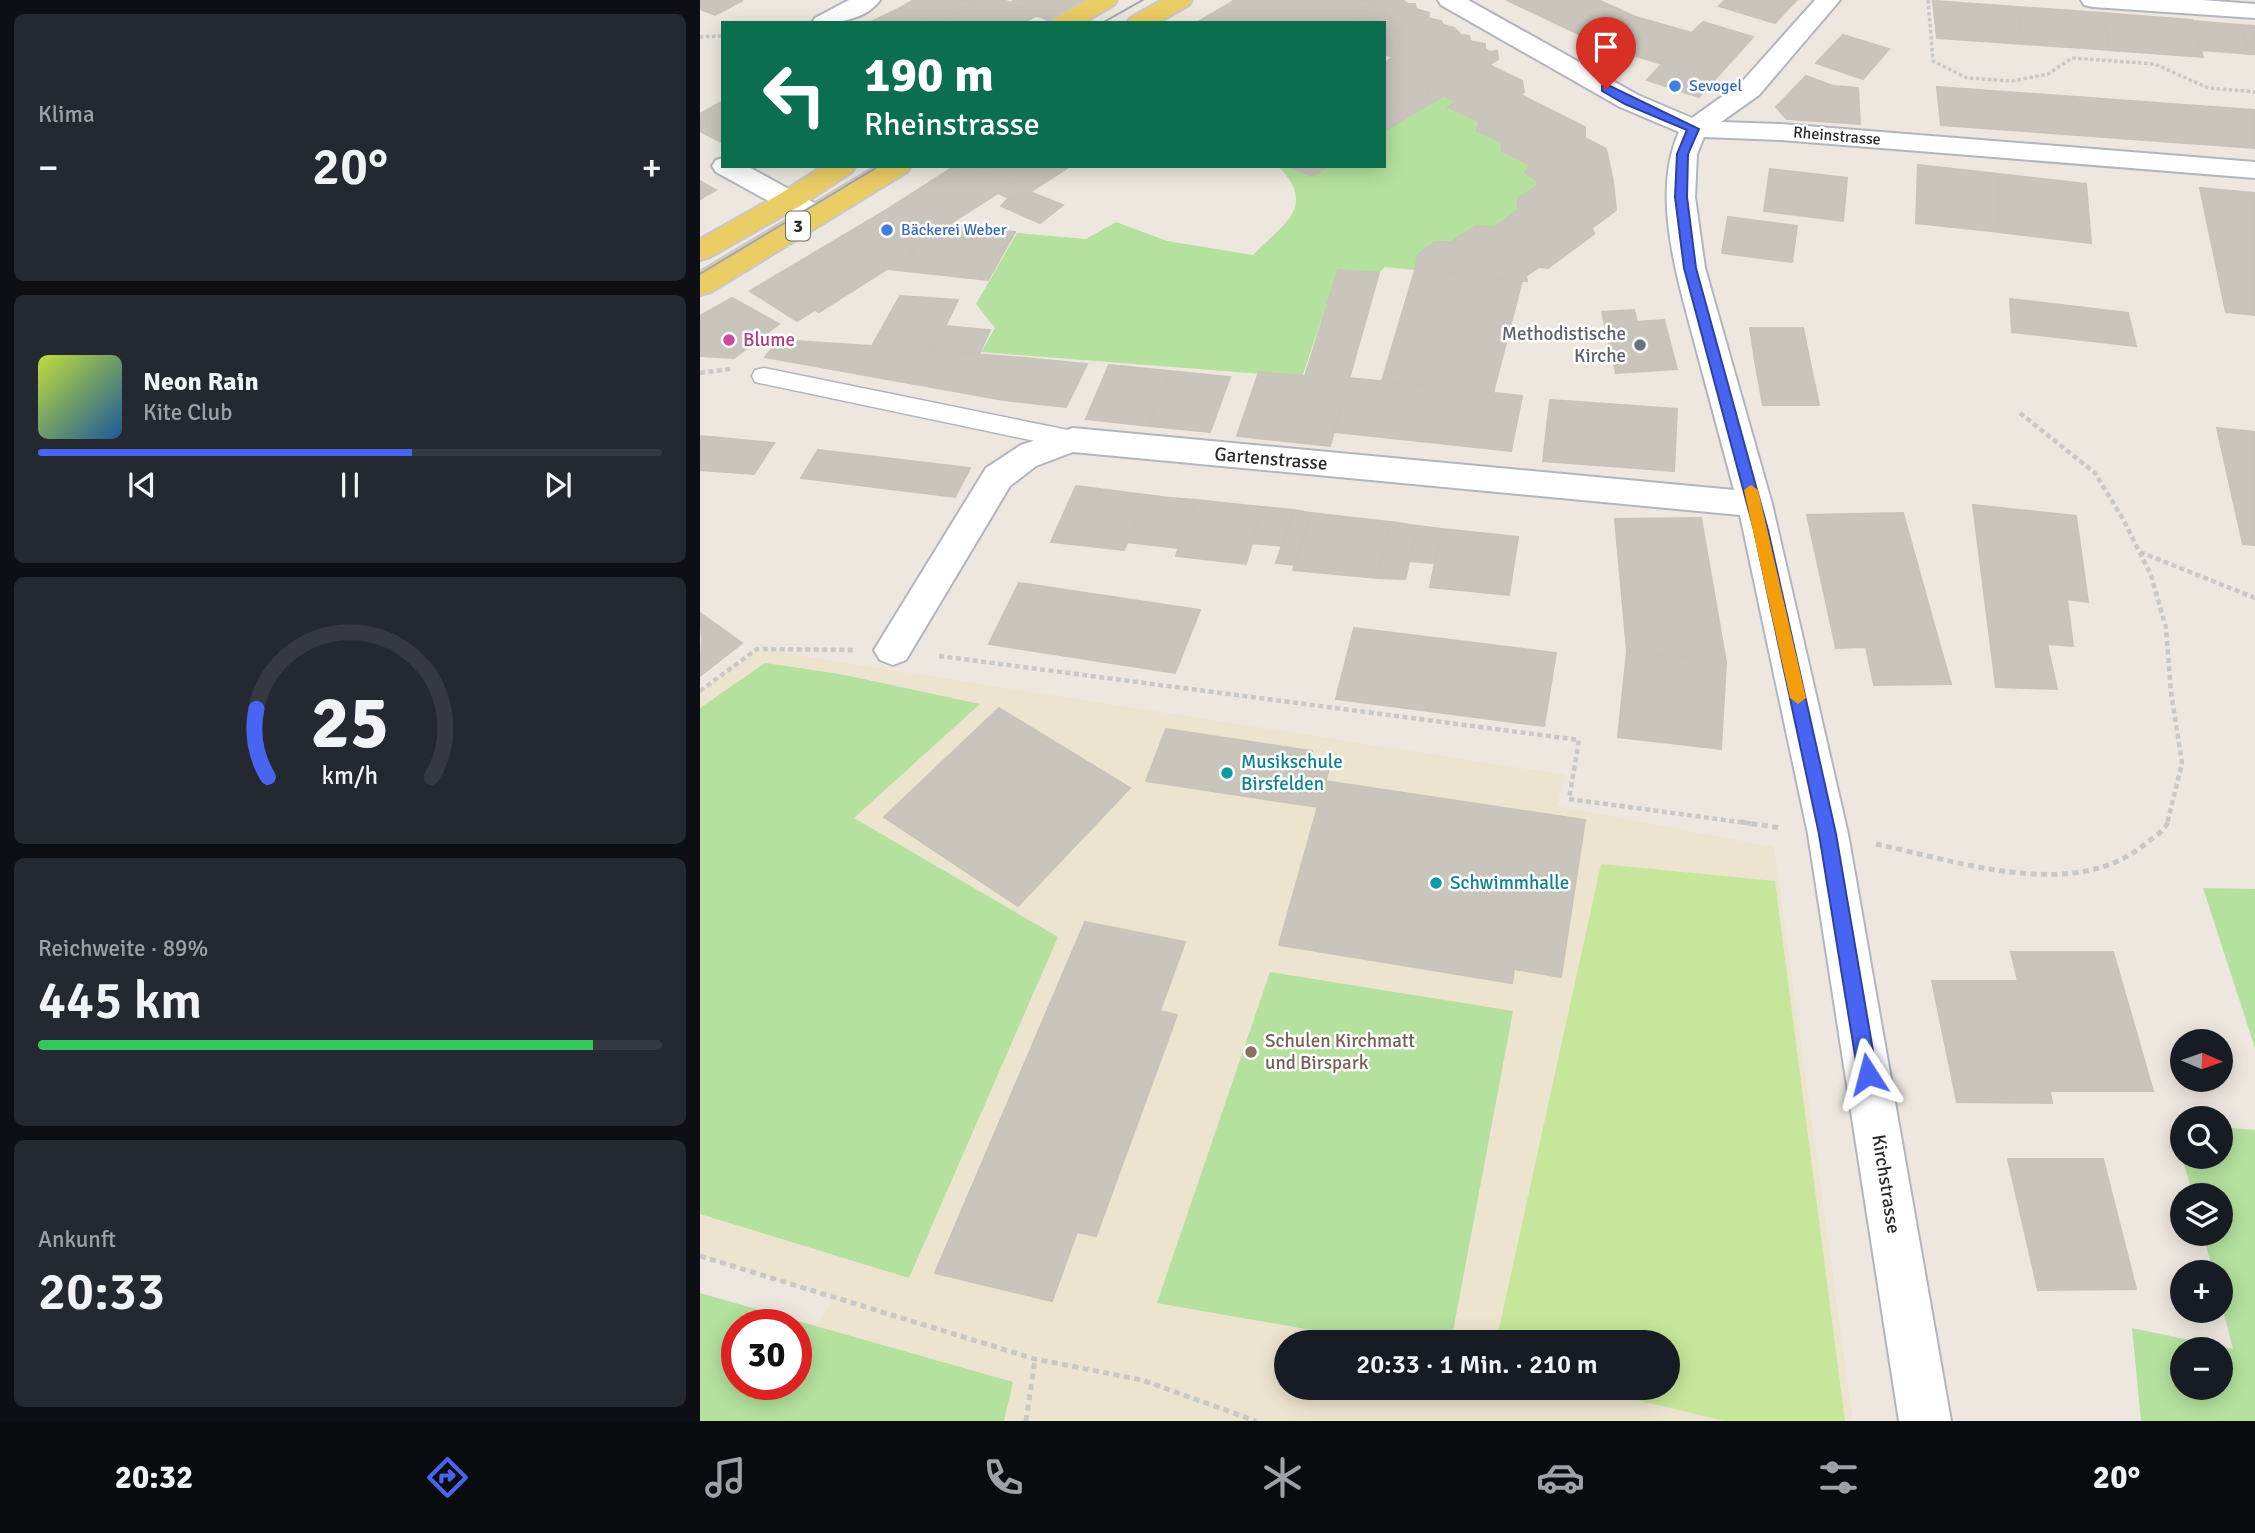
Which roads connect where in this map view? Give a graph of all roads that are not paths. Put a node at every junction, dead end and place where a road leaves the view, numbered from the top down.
1 (868, 0) edge
2 (1105, 0) edge
3 (1180, 0) edge
4 (1450, 0) edge
5 (1828, 0) edge
6 (2093, 0) edge
7 (2255, 11) edge
8 (828, 21) edge
9 (1068, 21) edge
10 (1143, 21) edge
11 (1694, 129) junction
12 (700, 152) edge
13 (721, 163) edge
14 (730, 168) edge
15 (839, 168) edge
16 (894, 168) edge
17 (2255, 170) edge
18 (790, 200) junction
19 (815, 215) junction
20 (700, 251) edge
21 (700, 285) edge
22 (764, 376) dead end
23 (1073, 440) junction
24 (1755, 504) junction
25 (892, 650) road end
26 (1925, 1421) edge

1 - 8 street
2 - 9 main road
3 - 10 main road
4 - 11 street, Rheinstrasse
5 - 11 street
6 - 7 street
11 - 17 street, Rheinstrasse
11 - 24 street, Kirchstrasse
12 - 13 street
14 - 18 street
15 - 18 main road, 3
16 - 19 main road, 3
18 - 19 street
18 - 20 main road, 3
19 - 21 main road, 3
22 - 23 lane
23 - 24 street, Gartenstrasse
23 - 25 street, Gartenstrasse
24 - 26 street, Kirchstrasse

